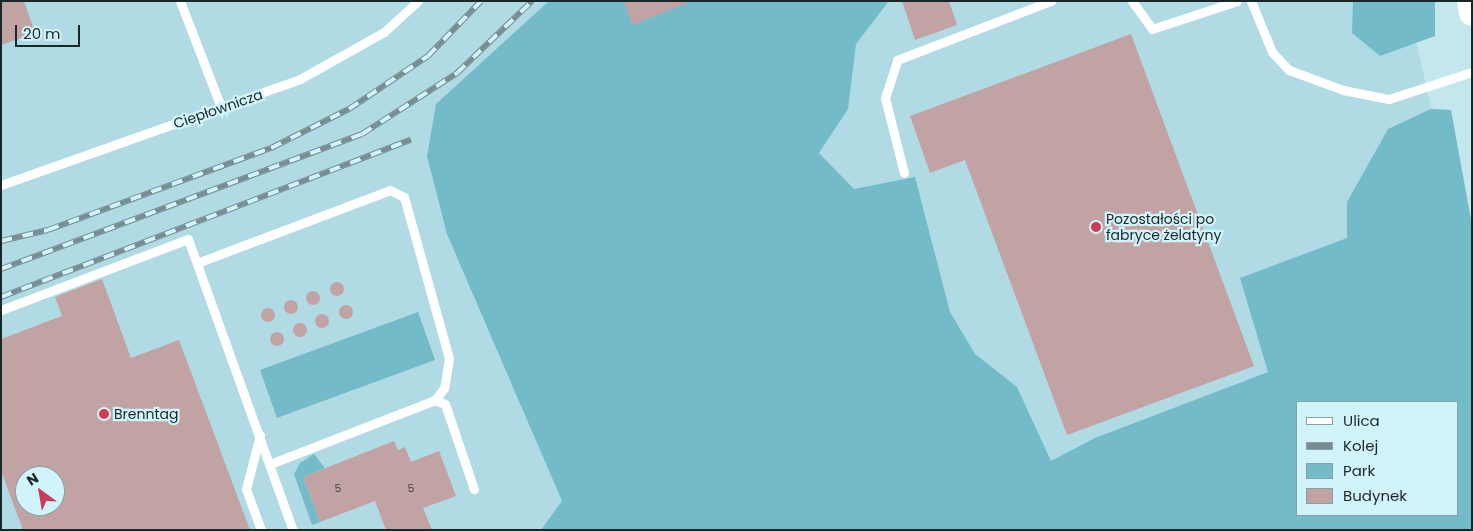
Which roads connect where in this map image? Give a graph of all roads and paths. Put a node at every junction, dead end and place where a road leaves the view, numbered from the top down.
1 (180, 1) edge
2 (418, 1) edge
3 (1051, 1) edge
4 (1132, 1) edge
5 (1237, 1) edge
6 (1251, 1) edge
7 (1470, 1) edge
8 (1472, 13) edge
9 (1472, 72) edge
10 (222, 107) junction
11 (904, 173) dead end
12 (1, 185) edge
13 (197, 263) junction
14 (1, 310) edge
15 (435, 400) junction
16 (260, 434) junction
17 (270, 464) junction
18 (474, 489) dead end
19 (261, 530) edge
20 (293, 530) edge

1 - 10 lane
2 - 10 lane, Ciepłownicza
3 - 11 lane
4 - 5 lane
6 - 9 lane
7 - 8 main road
10 - 12 lane, Ciepłownicza
13 - 14 lane
13 - 15 lane
13 - 16 lane
15 - 17 lane
15 - 18 lane
16 - 17 lane
16 - 19 lane
17 - 20 lane

